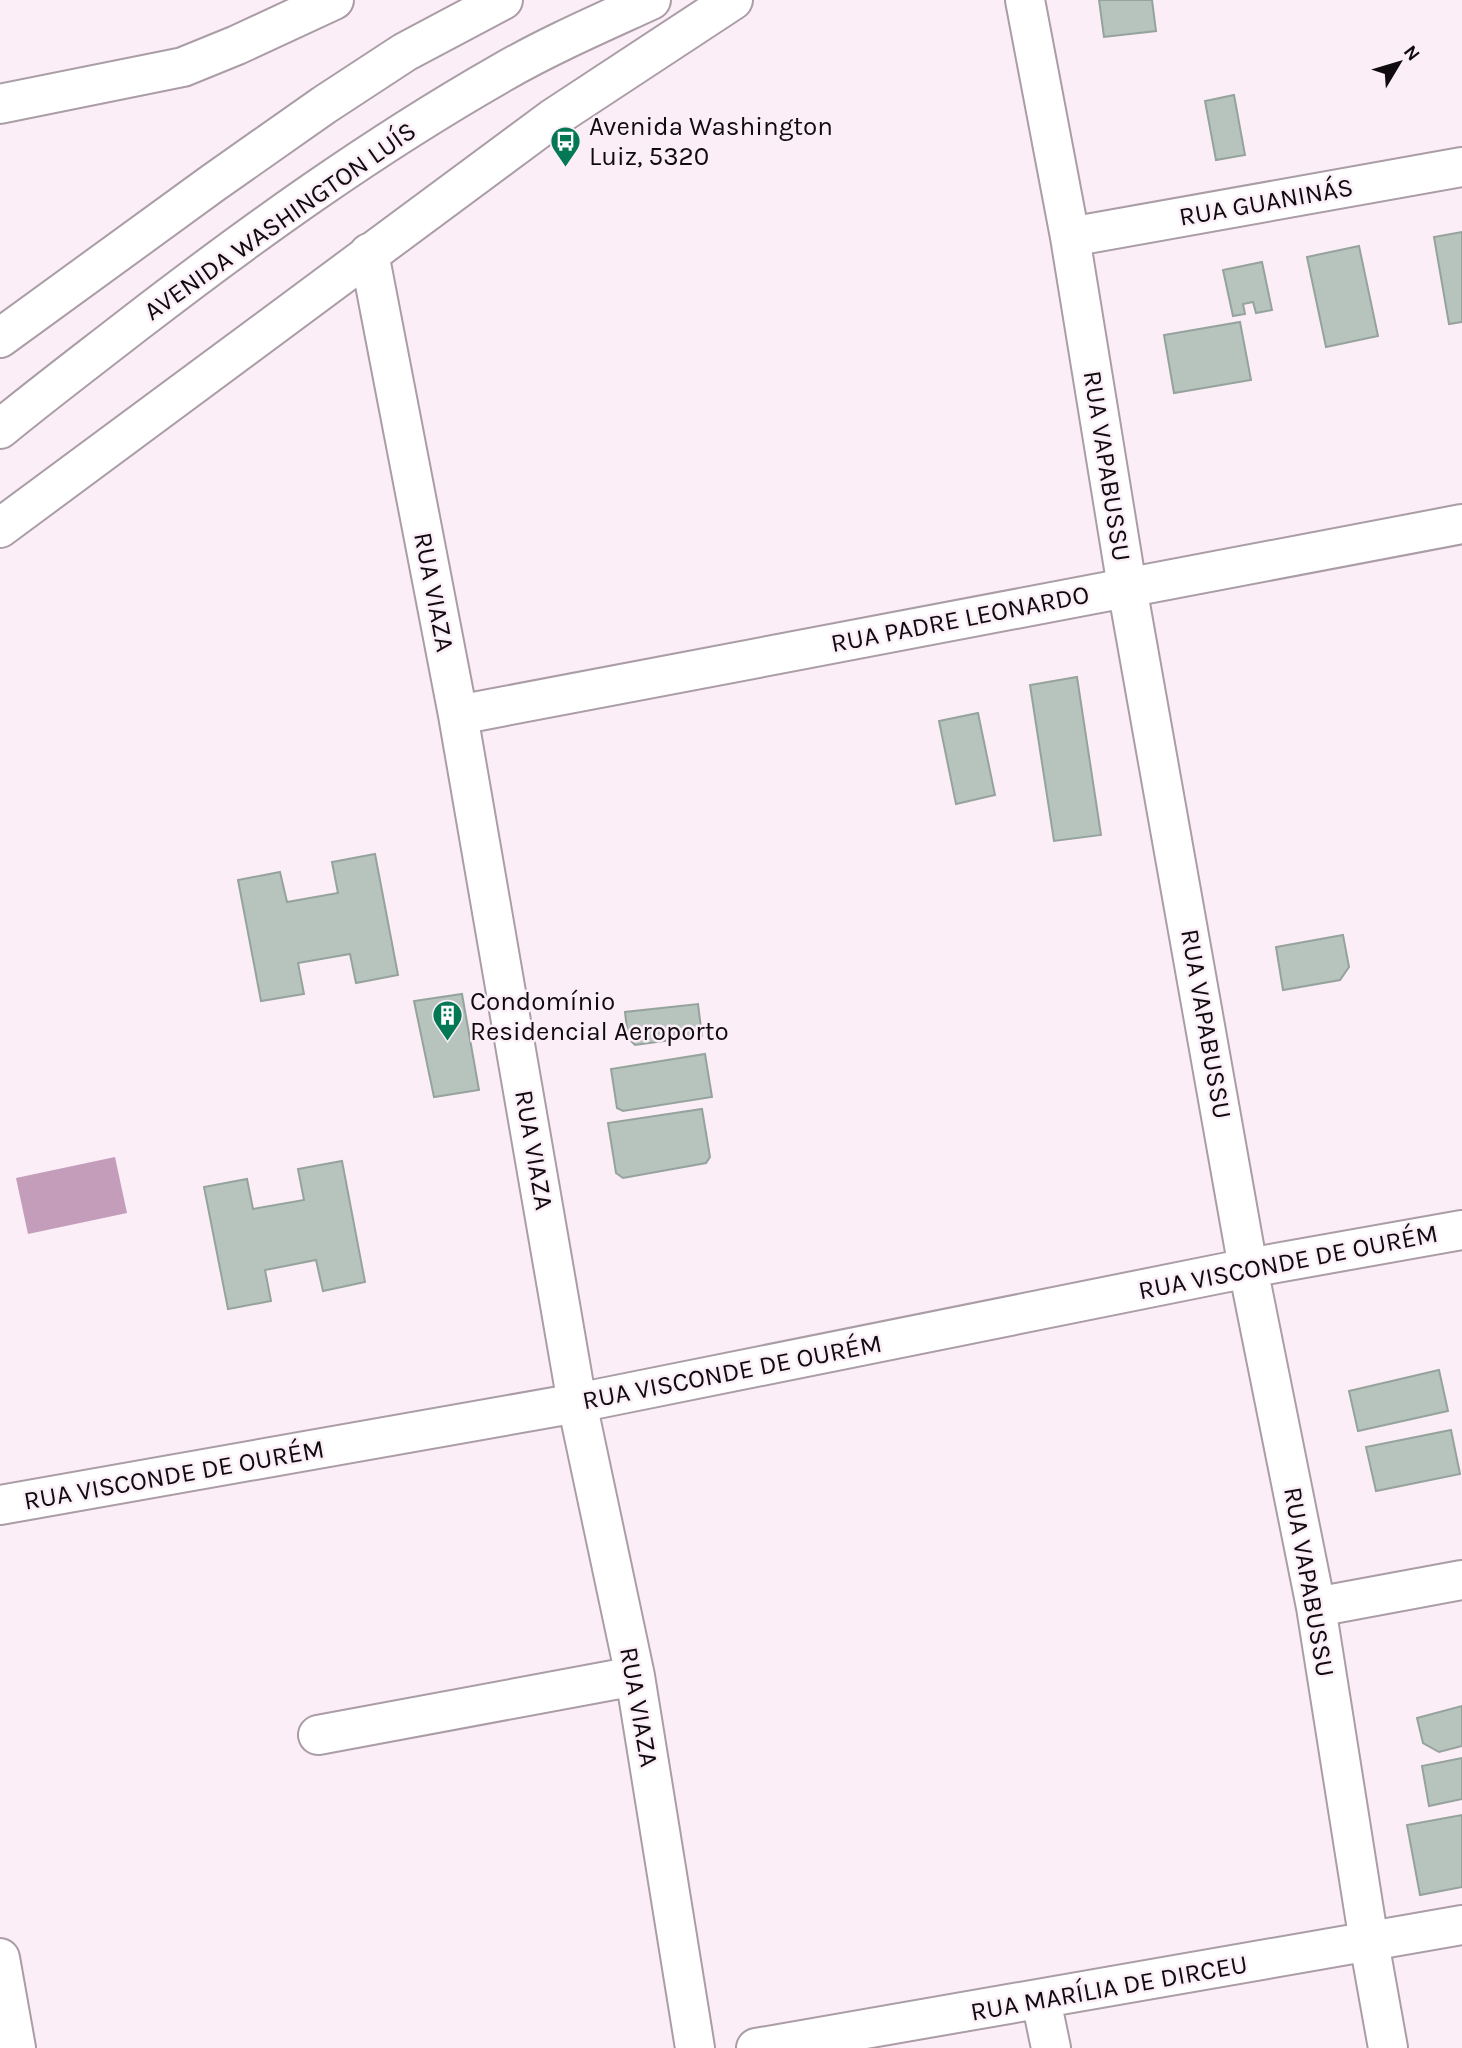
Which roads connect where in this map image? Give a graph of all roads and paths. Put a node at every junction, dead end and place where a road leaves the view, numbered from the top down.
1 (334, 0) edge
2 (503, 0) edge
3 (651, 0) edge
4 (733, 0) edge
5 (1026, 0) edge
6 (5, 106) edge
7 (1462, 167) edge
8 (1070, 237) junction
9 (369, 253) junction
10 (0, 338) edge
11 (14, 418) edge
12 (1462, 524) edge
13 (0, 527) edge
14 (1127, 587) junction
15 (458, 715) junction
16 (1462, 1230) edge
17 (1248, 1268) junction
18 (577, 1403) junction
19 (0, 1505) edge
20 (1462, 1580) edge
21 (1316, 1607) junction
22 (635, 1676) junction
23 (318, 1735) dead end
24 (1462, 1925) edge
25 (1369, 1942) junction
26 (0, 1958) edge
27 (1041, 2000) junction
28 (16, 2048) edge
29 (695, 2048) edge
30 (756, 2048) edge
31 (1051, 2048) edge
32 (1388, 2048) edge

1 - 6 main road
2 - 10 main road
3 - 11 main road, AVENIDA WASHINGTON LUÍS
4 - 9 main road
5 - 8 main road, RUA VAPABUSSU
7 - 8 main road, RUA GUANINÁS
8 - 14 main road, RUA VAPABUSSU
9 - 13 main road
9 - 15 main road, RUA VIAZA
12 - 14 main road, RUA PADRE LEONARDO
14 - 15 main road, RUA PADRE LEONARDO
14 - 17 main road, RUA VAPABUSSU
15 - 18 main road, RUA VIAZA
16 - 17 main road, RUA VISCONDE DE OURÉM
17 - 18 main road, RUA VISCONDE DE OURÉM
17 - 21 main road, RUA VAPABUSSU
18 - 19 main road, RUA VISCONDE DE OURÉM
18 - 22 main road, RUA VIAZA
20 - 21 main road
21 - 25 main road, RUA VAPABUSSU
22 - 23 main road
22 - 29 main road, RUA VIAZA
24 - 25 main road, RUA MARÍLIA DE DIRCEU
25 - 27 main road, RUA MARÍLIA DE DIRCEU
25 - 32 main road, RUA VAPABUSSU
26 - 28 main road
27 - 30 main road, RUA MARÍLIA DE DIRCEU
27 - 31 main road

